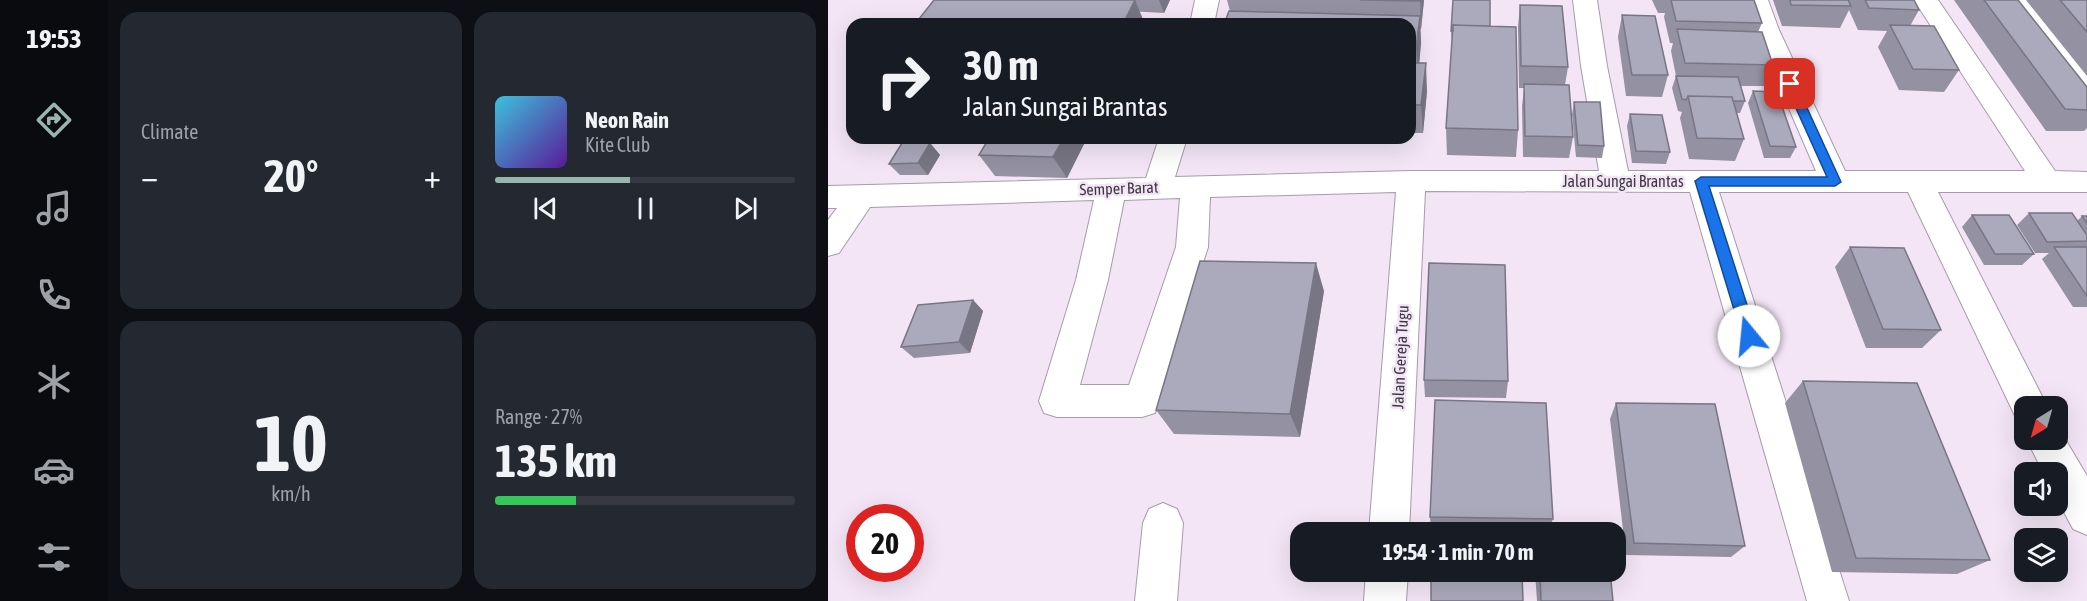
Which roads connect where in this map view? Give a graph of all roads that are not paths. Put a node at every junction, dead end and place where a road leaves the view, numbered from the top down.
1 (1207, 0) edge
2 (1585, 0) edge
3 (1756, 0) edge
4 (1926, 0) edge
5 (2016, 0) edge
6 (1203, 18) edge
7 (2087, 87) edge
8 (1171, 144) edge
9 (1411, 181) junction
10 (1615, 181) junction
11 (1701, 181) junction
12 (1835, 182) junction
13 (1918, 182) junction
14 (2047, 182) junction
15 (2087, 182) edge
16 (1196, 186) junction
17 (1157, 187) junction
18 (1112, 188) junction
19 (862, 196) junction
20 (828, 197) edge
21 (828, 244) edge
22 (2024, 396) edge
23 (2051, 450) edge
24 (2087, 515) edge
25 (1390, 522) edge
26 (1163, 523) dead end
27 (1386, 582) edge
28 (1156, 601) edge
29 (1385, 601) edge
30 (1828, 601) edge

1 - 6 street
2 - 10 street
3 - 12 street
4 - 14 street
5 - 7 street
8 - 17 street
9 - 10 street, Jalan Sungai Brantas
9 - 16 street, Semper Barat
9 - 25 street, Jalan Gereja Tugu
10 - 11 street, Jalan Sungai Brantas
11 - 12 street, Jalan Sungai Brantas
11 - 30 street
12 - 13 street, Jalan Sungai Brantas
13 - 14 street, Jalan Sungai Brantas
13 - 22 street
14 - 15 street, Jalan Sungai Brantas
16 - 17 street, Semper Barat
16 - 18 street
17 - 18 street, Semper Barat
18 - 19 street, Semper Barat
19 - 20 street, Semper Barat
19 - 21 street
23 - 24 street
26 - 28 street
27 - 29 street

